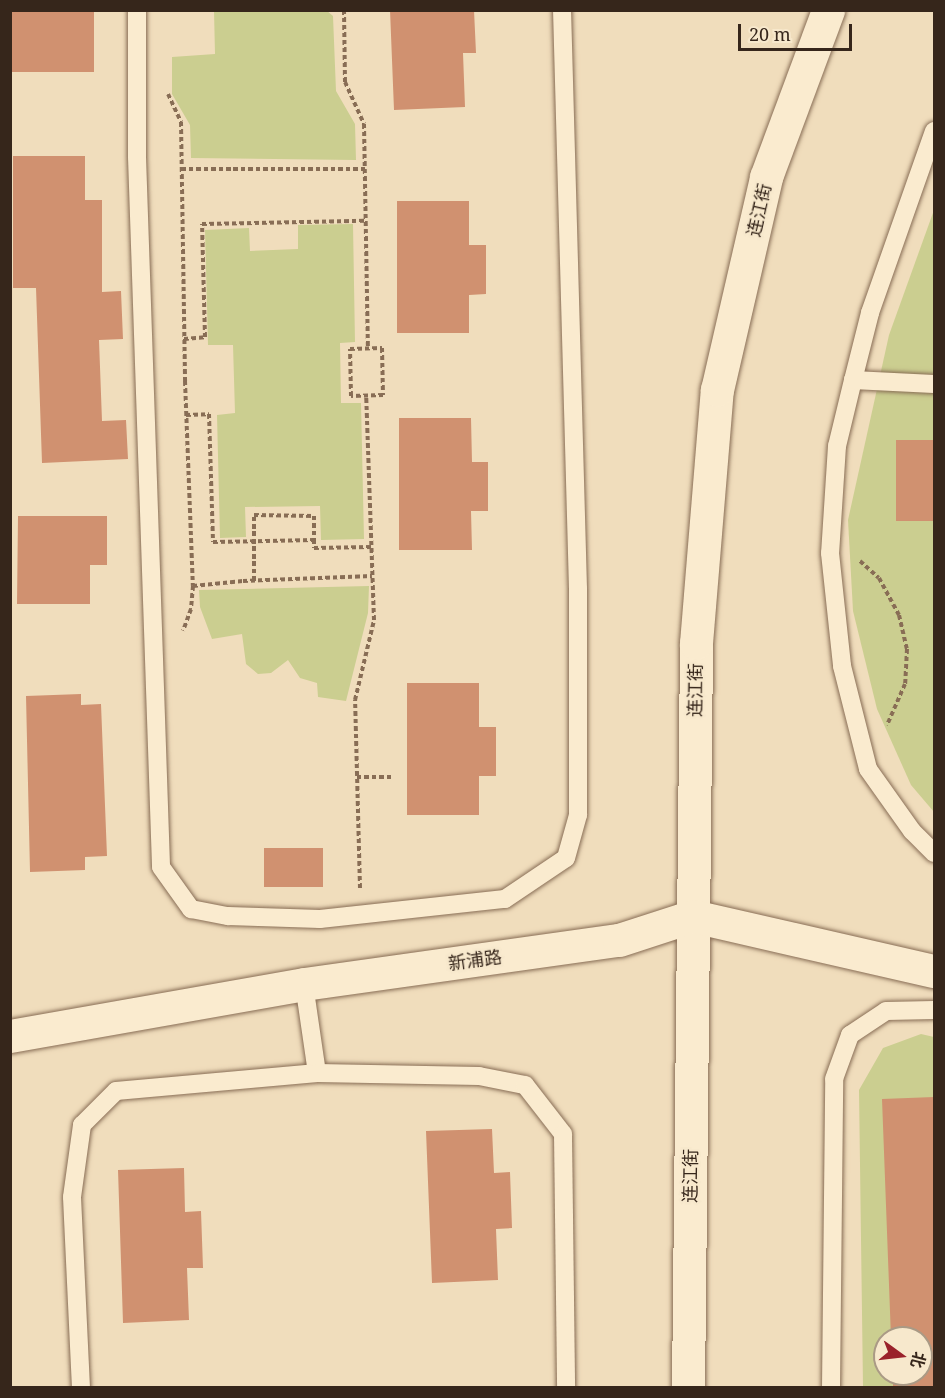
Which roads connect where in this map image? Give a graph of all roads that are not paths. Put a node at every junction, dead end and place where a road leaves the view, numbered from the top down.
1 (137, 10) edge
2 (562, 10) edge
3 (828, 10) edge
4 (934, 131) edge
5 (853, 380) junction
6 (934, 384) edge
7 (934, 853) edge
8 (693, 916) junction
9 (934, 970) edge
10 (304, 984) junction
11 (934, 1010) edge
12 (10, 1036) edge
13 (317, 1073) junction
14 (81, 1388) edge
15 (566, 1388) edge
16 (688, 1388) edge
17 (831, 1388) edge

1 - 2 lane
3 - 8 street, 连江街
4 - 5 lane
5 - 6 lane
5 - 7 lane
8 - 9 street
8 - 10 street, 新浦路
8 - 16 street, 连江街
10 - 12 street, 新浦路
10 - 13 lane
11 - 17 lane
13 - 14 lane
13 - 15 lane

